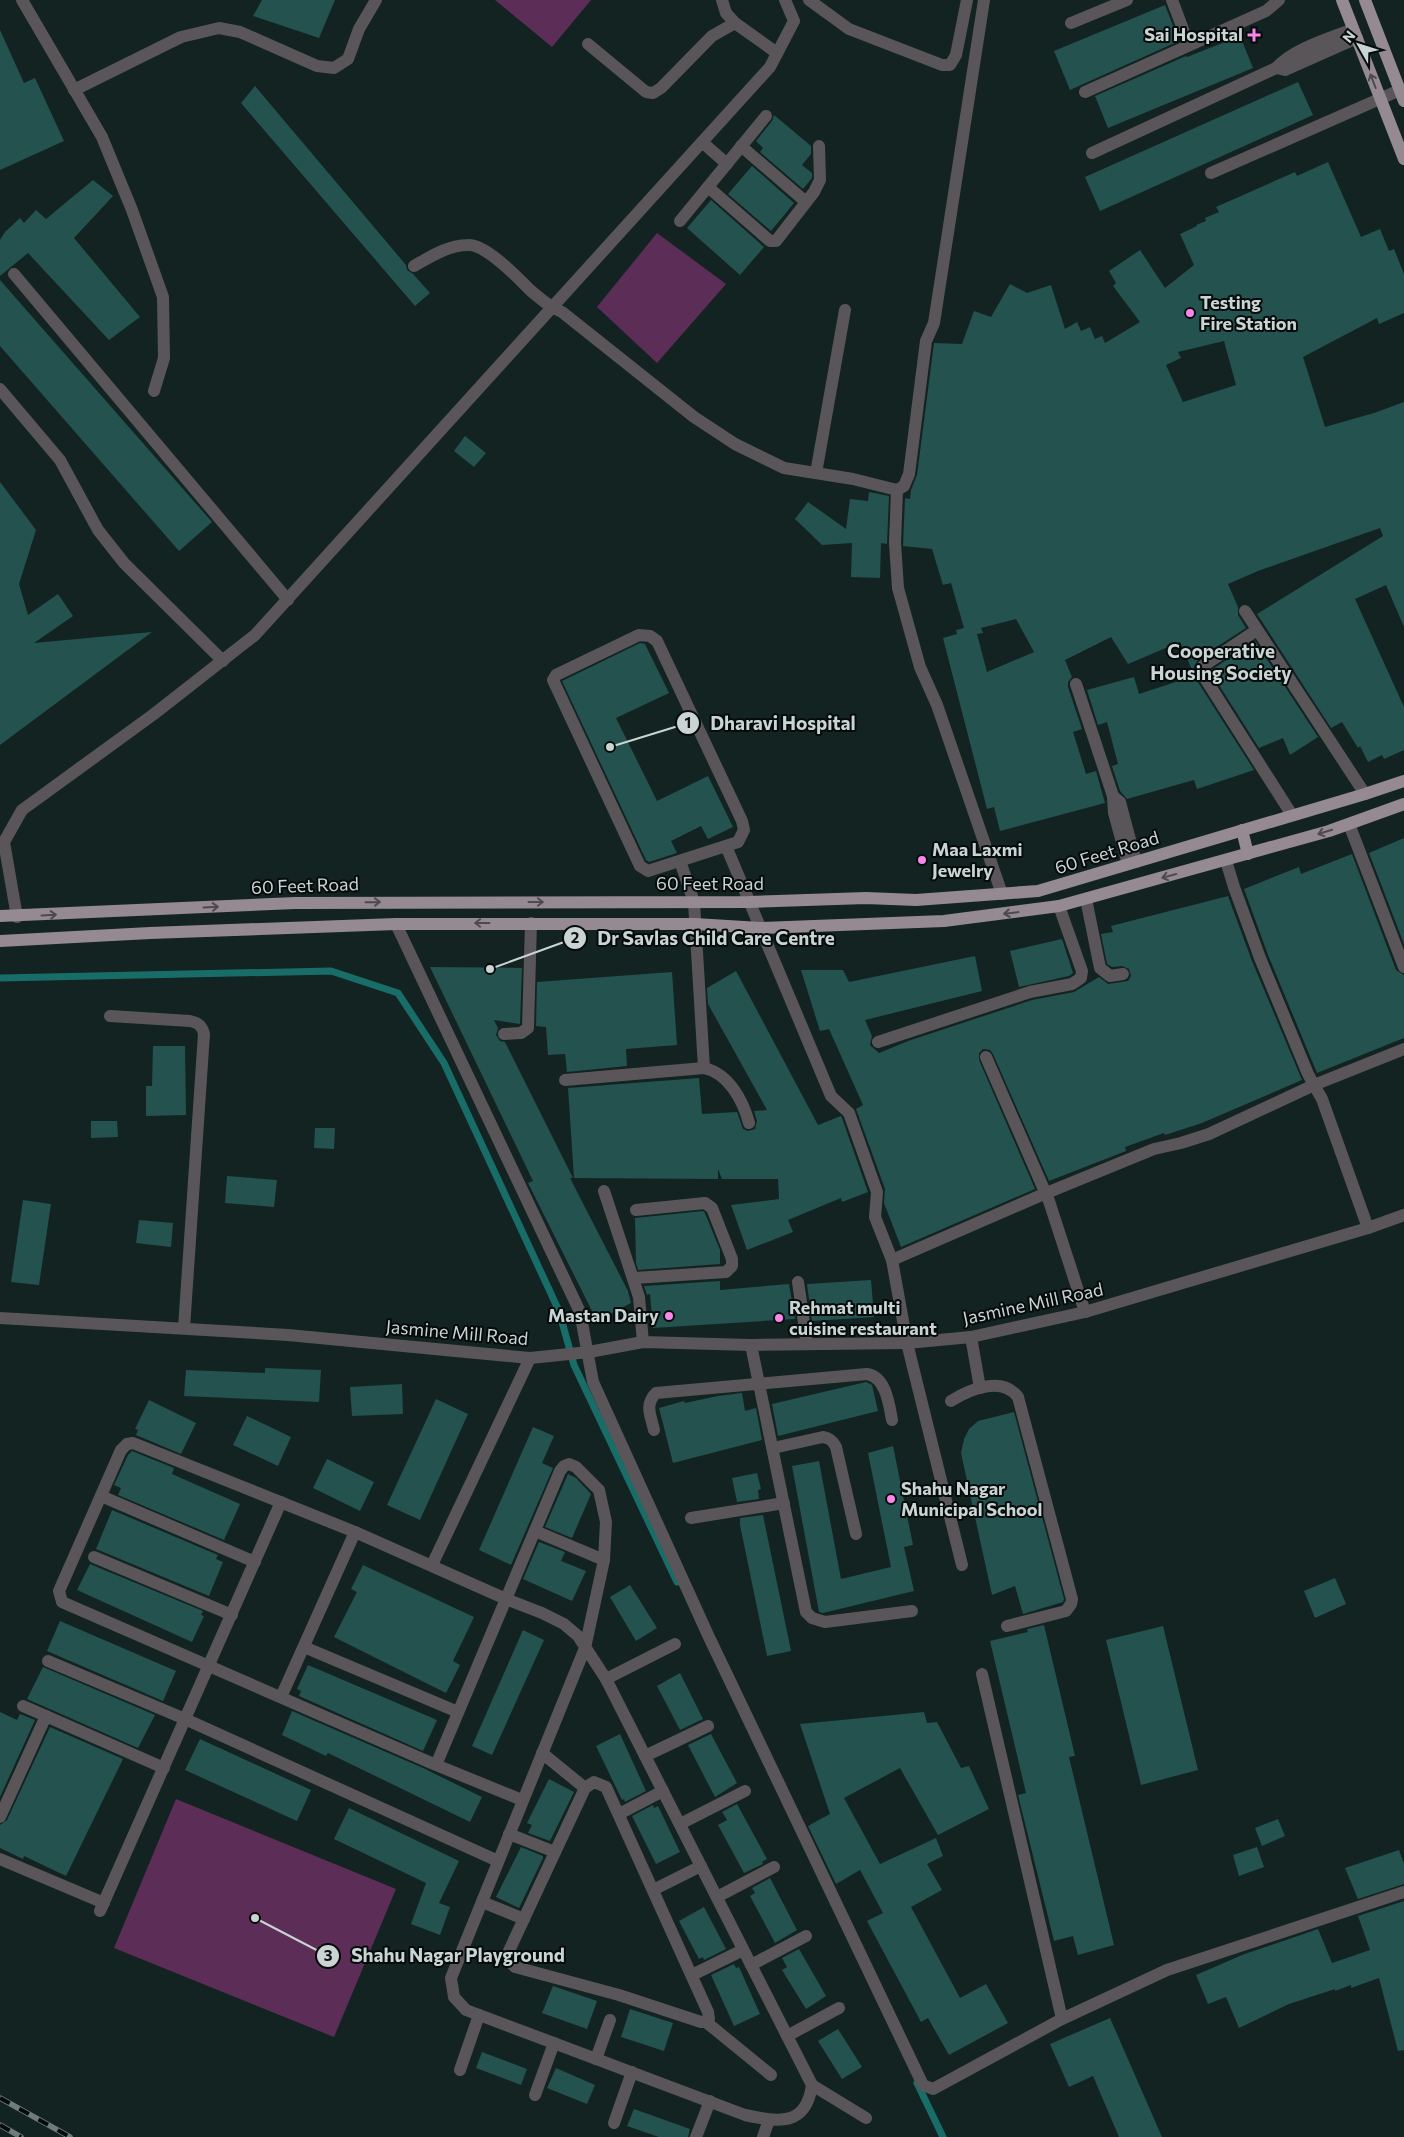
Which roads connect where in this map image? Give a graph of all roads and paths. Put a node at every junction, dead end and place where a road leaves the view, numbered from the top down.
1 (22, 0) edge
2 (376, 0) edge
3 (722, 0) edge
4 (785, 0) edge
5 (809, 0) edge
6 (967, 0) edge
7 (984, 0) edge
8 (1127, 0) edge
9 (1172, 0) edge
10 (1279, 0) edge
11 (1342, 0) edge
12 (1365, 0) edge
13 (794, 20) junction
14 (735, 23) junction
15 (1071, 23) dead end
16 (1355, 33) junction
17 (588, 44) dead end
18 (1189, 45) junction
19 (777, 53) junction
20 (955, 57) junction
21 (975, 62) junction
22 (74, 90) junction
23 (1085, 92) dead end
24 (1402, 96) edge
25 (1380, 99) junction
26 (766, 116) dead end
27 (702, 142) junction
28 (741, 146) junction
29 (819, 146) dead end
30 (1092, 153) dead end
31 (1404, 159) edge
32 (727, 164) junction
33 (1211, 173) dead end
34 (708, 187) junction
35 (806, 202) junction
36 (680, 221) dead end
37 (414, 266) dead end
38 (14, 274) dead end
39 (551, 308) junction
40 (845, 310) dead end
41 (0, 388) edge
42 (154, 391) dead end
43 (816, 473) junction
44 (897, 490) junction
45 (288, 600) junction
46 (1245, 611) dead end
47 (1257, 630) junction
48 (223, 661) junction
49 (1076, 684) dead end
50 (1404, 780) edge
51 (1365, 794) junction
52 (1404, 804) edge
53 (1292, 815) junction
54 (1349, 824) junction
55 (1242, 830) junction
56 (726, 846) junction
57 (1248, 854) junction
58 (680, 861) junction
59 (1226, 861) junction
60 (1132, 863) junction
61 (1002, 894) junction
62 (1086, 899) junction
63 (694, 902) junction
64 (749, 902) junction
65 (1059, 906) junction
66 (0, 916) edge
67 (17, 917) junction
68 (531, 923) junction
69 (396, 924) junction
70 (695, 924) junction
71 (760, 928) junction
72 (0, 941) edge
73 (1404, 967) edge
74 (1123, 974) dead end
75 (110, 1016) dead end
76 (504, 1034) dead end
77 (878, 1042) dead end
78 (1404, 1049) edge
79 (986, 1057) dead end
80 (704, 1068) junction
81 (565, 1080) dead end
82 (1314, 1085) junction
83 (749, 1123) dead end
84 (604, 1190) dead end
85 (1044, 1194) junction
86 (636, 1210) dead end
87 (1404, 1215) edge
88 (1368, 1228) junction
89 (892, 1260) junction
90 (634, 1278) junction
91 (798, 1282) dead end
92 (1085, 1312) junction
93 (0, 1318) edge
94 (184, 1328) junction
95 (971, 1337) junction
96 (643, 1342) junction
97 (907, 1343) junction
98 (807, 1344) junction
99 (751, 1345) junction
100 (589, 1352) junction
101 (530, 1358) junction
102 (759, 1385) junction
103 (980, 1388) junction
104 (951, 1401) dead end
105 (892, 1420) dead end
106 (654, 1430) dead end
107 (773, 1448) junction
108 (101, 1496) junction
109 (281, 1502) junction
110 (784, 1503) junction
111 (692, 1518) dead end
112 (535, 1531) junction
113 (356, 1532) junction
114 (856, 1534) dead end
115 (94, 1556) dead end
116 (604, 1560) junction
117 (255, 1562) junction
118 (432, 1565) junction
119 (962, 1565) dead end
120 (506, 1599) junction
121 (912, 1611) dead end
122 (232, 1615) junction
123 (1006, 1626) dead end
124 (675, 1644) dead end
125 (304, 1647) junction
126 (585, 1648) junction
127 (48, 1661) dead end
128 (209, 1666) junction
129 (982, 1674) dead end
130 (606, 1679) junction
131 (281, 1697) junction
132 (22, 1706) dead end
133 (458, 1712) junction
134 (46, 1716) junction
135 (185, 1719) junction
136 (708, 1726) dead end
137 (542, 1752) junction
138 (645, 1756) junction
139 (436, 1764) junction
140 (164, 1768) junction
141 (585, 1788) junction
142 (745, 1791) dead end
143 (663, 1792) junction
144 (522, 1800) junction
145 (619, 1814) junction
146 (0, 1818) edge
147 (680, 1824) junction
148 (510, 1834) junction
149 (555, 1852) junction
150 (0, 1859) edge
151 (498, 1861) junction
152 (702, 1866) junction
153 (774, 1867) dead end
154 (653, 1890) junction
155 (1404, 1892) edge
156 (717, 1897) junction
157 (482, 1902) junction
158 (524, 1918) junction
159 (806, 1936) dead end
160 (743, 1950) junction
161 (751, 1965) junction
162 (692, 1975) junction
163 (839, 2008) dead end
164 (479, 2015) junction
165 (1062, 2019) junction
166 (610, 2020) dead end
167 (706, 2022) junction
168 (787, 2036) junction
169 (554, 2043) junction
170 (596, 2059) junction
171 (460, 2070) dead end
172 (632, 2072) junction
173 (771, 2075) dead end
174 (812, 2085) junction
175 (535, 2095) dead end
176 (710, 2101) junction
177 (866, 2118) dead end
178 (769, 2120) junction
179 (614, 2123) dead end
180 (696, 2137) edge
181 (763, 2137) edge

1 - 22 street
2 - 22 street
3 - 14 street
4 - 13 street
5 - 13 street
5 - 20 street
6 - 20 street
7 - 21 street
8 - 15 street
9 - 18 street
10 - 18 street
11 - 16 main road
12 - 24 main road
13 - 19 street
14 - 17 street
14 - 19 street
25 -> 16 main road
16 - 30 street
18 - 23 street
19 - 27 street
20 - 21 street
21 - 44 street
22 - 42 street
24 - 25 street
25 - 31 main road
25 - 33 street
26 - 28 street
27 - 32 street
27 - 39 street
28 - 32 street
28 - 35 street
29 - 35 street
32 - 34 street
34 - 35 street
34 - 36 street
37 - 39 street
38 - 45 street
39 - 43 street
39 - 45 street
40 - 43 street
41 - 48 street
43 - 44 street
44 - 61 street
45 - 48 street
46 - 47 street
47 - 51 street
47 - 53 street
48 - 67 street
49 - 60 street
50 - 51 main road, 60 Feet Road
51 - 53 main road, 60 Feet Road
52 - 54 main road
53 - 55 main road, 60 Feet Road
54 -> 57 main road
54 - 73 street
55 - 57 main road
55 - 60 main road, 60 Feet Road
56 - 58 street
56 - 58 street
56 - 64 street
57 - 59 main road
58 - 63 street
59 -> 62 main road
59 - 82 street
60 - 61 main road, 60 Feet Road
61 - 64 main road, 60 Feet Road
62 - 65 main road
62 - 74 street
63 - 64 main road, 60 Feet Road
67 -> 63 main road, 60 Feet Road
63 - 70 street
64 - 71 street
65 -> 71 main road
65 - 77 street
66 - 67 main road, 60 Feet Road
68 -> 69 main road
68 - 70 main road
68 - 76 street
69 - 72 main road
69 - 100 street
70 - 71 main road
70 - 80 street
71 - 89 street
75 - 94 street
78 - 82 street
79 - 85 street
80 - 81 street
80 - 83 street
82 - 85 street
82 - 88 street
84 - 90 street
85 - 89 street
85 - 92 street
86 - 90 street
87 - 88 street, Jasmine Mill Road
88 - 92 street, Jasmine Mill Road
89 - 97 street
90 - 96 street
91 - 98 street
92 - 95 street, Jasmine Mill Road
93 - 94 street, Jasmine Mill Road
94 - 101 street, Jasmine Mill Road
95 - 97 street, Jasmine Mill Road
95 - 103 street
96 - 99 street, Jasmine Mill Road
96 - 100 street, Jasmine Mill Road
97 - 98 street, Jasmine Mill Road
97 - 119 street
98 - 99 street, Jasmine Mill Road
99 - 102 street
100 - 101 street, Jasmine Mill Road
100 - 165 street
101 - 118 street
102 - 105 street
102 - 106 street
102 - 107 street
103 - 104 street
103 - 123 street
107 - 110 street
107 - 114 street
108 - 109 street
108 - 117 street
108 - 128 street
109 - 113 street
109 - 117 street
110 - 111 street
110 - 121 street
112 - 116 street
112 - 116 street
112 - 120 street
113 - 118 street
113 - 125 street
115 - 122 street
116 - 126 street
117 - 122 street
118 - 120 street
120 - 126 street
120 - 133 street
122 - 128 street
124 - 130 street
125 - 131 street
125 - 133 street
126 - 130 street
126 - 137 street
127 - 135 street
128 - 131 street
128 - 135 street
129 - 165 street
130 - 138 street
131 - 139 street
132 - 134 street
133 - 139 street
134 - 140 street
134 - 146 street
135 - 140 street
135 - 151 street
136 - 138 street
137 - 141 street
137 - 144 street
138 - 143 street
139 - 144 street
140 - 150 street
141 - 145 street
141 - 149 street
142 - 147 street
143 - 145 street
143 - 147 street
144 - 148 street
145 - 154 street
147 - 152 street
148 - 149 street
148 - 151 street
149 - 158 street
151 - 157 street
152 - 154 street
152 - 156 street
153 - 156 street
154 - 162 street
155 - 165 street
156 - 160 street
157 - 158 street
157 - 164 street
158 - 167 street
159 - 161 street
160 - 161 street
160 - 162 street
161 - 168 street
162 - 167 street
163 - 168 street
164 - 169 street
164 - 171 street
166 - 170 street
167 - 173 street
168 - 174 street
169 - 170 street
169 - 175 street
170 - 172 street
172 - 176 street
172 - 179 street
174 - 177 street
174 - 178 street
176 - 178 street
176 - 180 street
178 - 181 street

